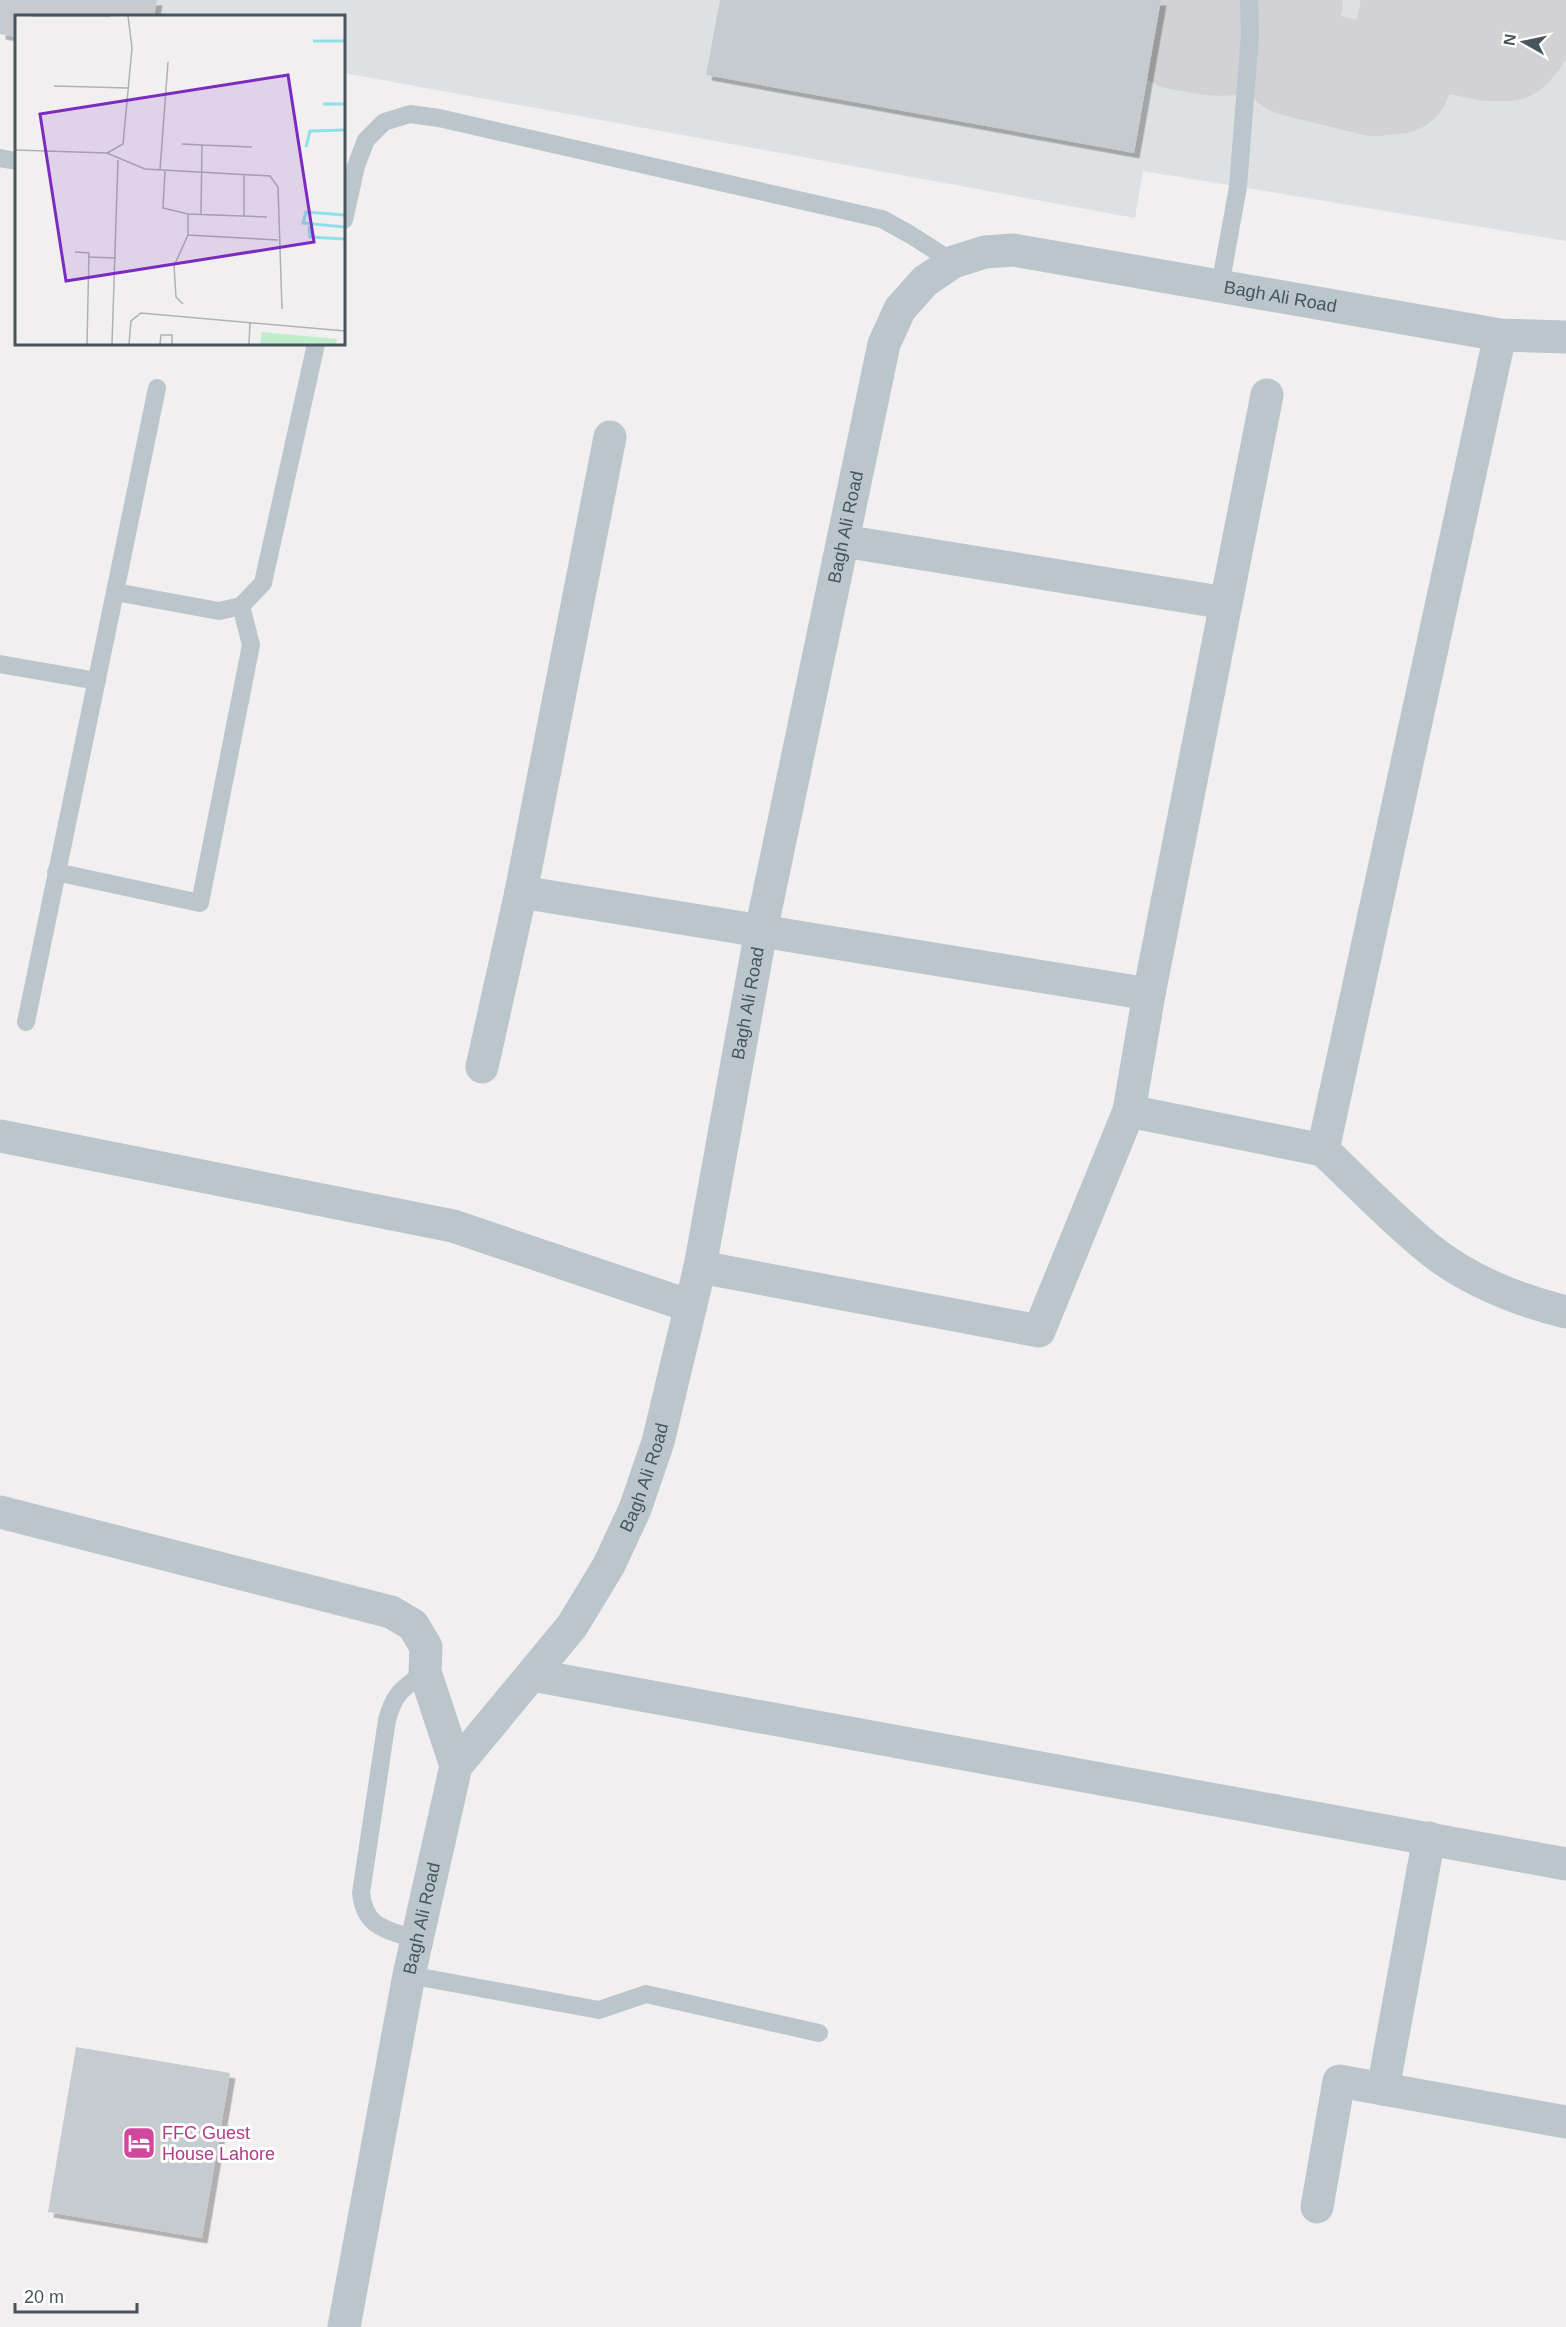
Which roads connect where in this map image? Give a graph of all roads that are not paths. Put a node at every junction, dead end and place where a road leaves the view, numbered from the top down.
1 (1249, 0) edge
2 (0, 158) edge
3 (15, 161) edge
4 (345, 216) edge
5 (953, 262) junction
6 (1220, 286) junction
7 (1500, 335) junction
8 (1566, 338) edge
9 (316, 345) edge
10 (157, 388) dead end
11 (1268, 395) dead end
12 (610, 437) dead end
13 (843, 541) junction
14 (115, 592) junction
15 (1226, 603) junction
16 (241, 606) junction
17 (0, 664) edge
18 (97, 681) junction
19 (56, 872) junction
20 (521, 892) junction
21 (761, 931) junction
22 (1149, 994) junction
23 (26, 1022) dead end
24 (482, 1067) dead end
25 (1129, 1112) junction
26 (0, 1136) edge
27 (1323, 1150) junction
28 (700, 1267) junction
29 (690, 1306) junction
30 (1566, 1312) edge
31 (0, 1512) edge
32 (425, 1672) junction
33 (532, 1675) junction
34 (456, 1766) junction
35 (1429, 1838) junction
36 (1566, 1864) edge
37 (417, 1940) junction
38 (409, 1975) junction
39 (819, 2033) dead end
40 (1383, 2089) junction
41 (1566, 2122) edge
42 (1317, 2207) dead end
43 (344, 2327) edge

1 - 6 lane
2 - 3 lane
4 - 5 lane
5 - 6 street, Bagh Ali Road
5 - 13 street, Bagh Ali Road
6 - 7 street, Bagh Ali Road
7 - 8 street, Bagh Ali Road
7 - 27 street
9 - 16 lane
10 - 14 lane
11 - 15 street
12 - 20 street
13 - 15 street
13 - 21 street, Bagh Ali Road
14 - 16 lane
14 - 18 lane
15 - 22 street
16 - 19 lane
17 - 18 lane
18 - 19 lane
19 - 23 lane
20 - 21 street
20 - 24 street
21 - 22 street
21 - 28 street, Bagh Ali Road
22 - 25 street
25 - 27 street
25 - 28 street
26 - 29 street
27 - 30 street
28 - 29 street, Bagh Ali Road
29 - 33 street, Bagh Ali Road
31 - 32 street
32 - 34 street
32 - 37 lane
33 - 34 street, Bagh Ali Road
33 - 35 street
34 - 37 street, Bagh Ali Road
35 - 36 street
35 - 40 street
37 - 38 street, Bagh Ali Road
38 - 39 lane
38 - 43 street, Bagh Ali Road
40 - 41 street
40 - 42 street

